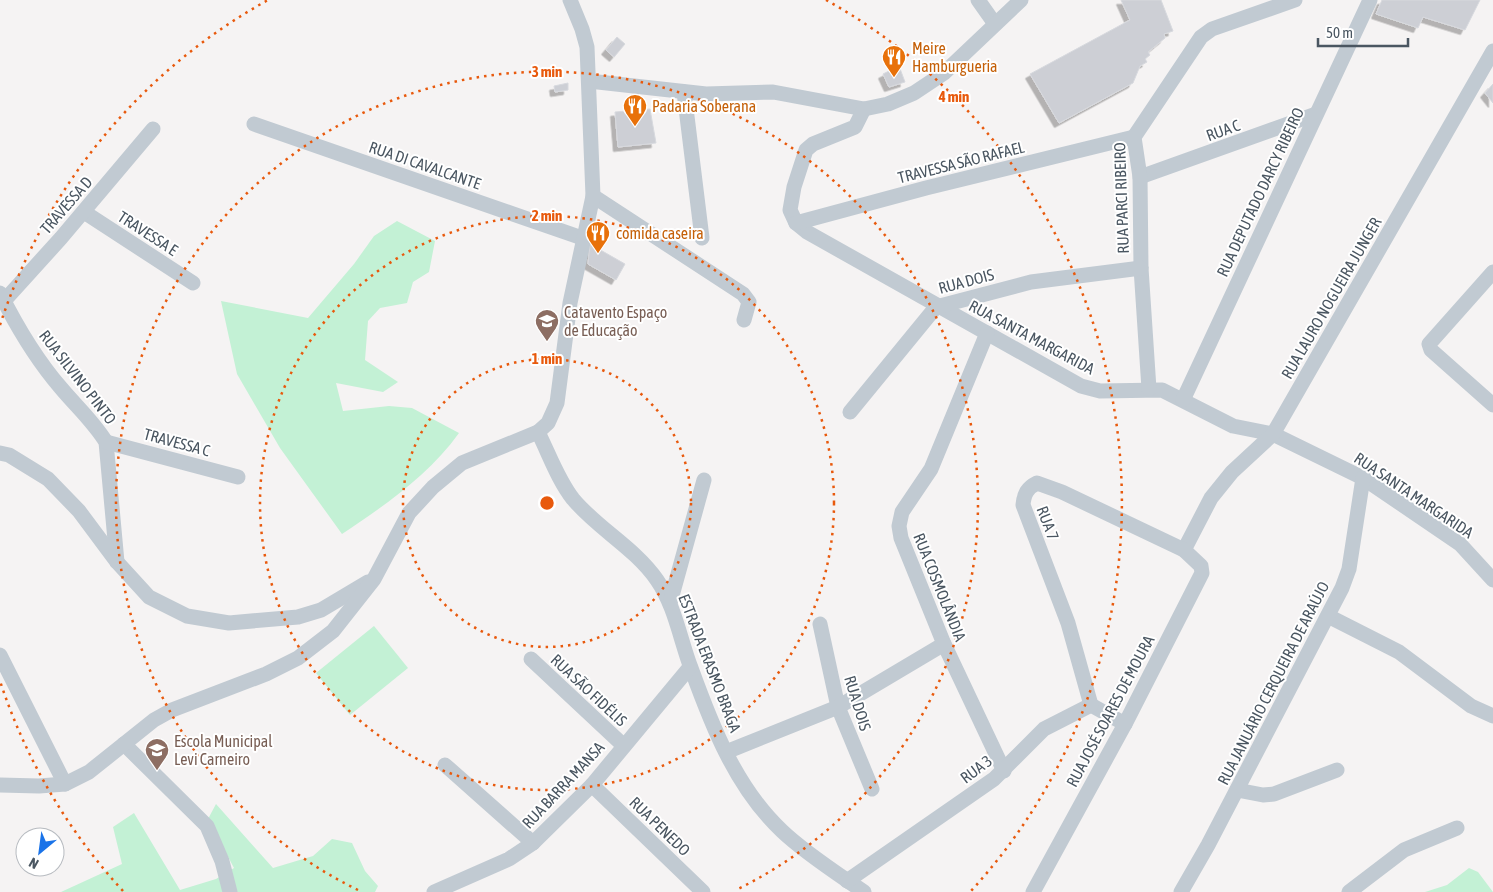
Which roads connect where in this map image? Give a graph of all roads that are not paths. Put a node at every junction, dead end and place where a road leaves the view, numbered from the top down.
1 (570, 0) edge
2 (978, 0) edge
3 (1021, 0) edge
4 (1295, 0) edge
5 (1370, 0) edge
6 (995, 24) junction
7 (1493, 51) edge
8 (590, 81) junction
9 (684, 92) junction
10 (864, 109) junction
11 (1316, 114) junction
12 (254, 124) dead end
13 (153, 129) dead end
14 (1134, 137) junction
15 (1140, 177) junction
16 (593, 196) junction
17 (84, 212) junction
18 (796, 224) junction
19 (702, 238) dead end
20 (586, 239) junction
21 (1140, 268) junction
22 (1493, 272) edge
23 (193, 283) dead end
24 (2, 297) edge
25 (936, 306) junction
26 (744, 320) dead end
27 (987, 333) junction
28 (1149, 389) junction
29 (1183, 400) junction
30 (1493, 405) edge
31 (850, 412) dead end
32 (538, 432) junction
33 (1274, 434) junction
34 (106, 442) junction
35 (0, 453) edge
36 (238, 477) dead end
37 (1363, 478) junction
38 (704, 480) dead end
39 (1184, 550) junction
40 (117, 562) junction
41 (374, 579) junction
42 (1493, 580) edge
43 (670, 603) junction
44 (1328, 616) junction
45 (820, 624) dead end
46 (944, 644) junction
47 (0, 655) edge
48 (531, 658) dead end
49 (690, 667) junction
50 (1091, 704) junction
51 (838, 707) junction
52 (1493, 716) edge
53 (1125, 724) junction
54 (124, 744) junction
55 (624, 746) junction
56 (726, 752) junction
57 (445, 765) dead end
58 (1337, 770) dead end
59 (1004, 771) junction
60 (0, 784) edge
61 (65, 784) junction
62 (592, 785) junction
63 (872, 790) dead end
64 (1237, 790) junction
65 (1457, 828) dead end
66 (533, 843) junction
67 (848, 881) junction
68 (230, 892) edge
69 (434, 892) edge
70 (704, 892) edge
71 (864, 892) edge
72 (1033, 892) edge
73 (1181, 892) edge
74 (1349, 892) edge

1 - 8 street
2 - 6 street
3 - 6 street
4 - 14 street, RUA PARCI RIBEIRO
5 - 11 street, RUA DEPUTADO DARCY RIBEIRO
6 - 10 street
7 - 33 street, RUA LAURO NOGUEIRA JUNGER
8 - 9 street
8 - 16 street
9 - 10 street
9 - 19 street
10 - 18 street
11 - 15 street, RUA C
11 - 29 street, RUA DEPUTADO DARCY RIBEIRO
12 - 20 street, RUA DI CAVALCANTE
13 - 17 street, TRAVESSA D
14 - 15 street, RUA PARCI RIBEIRO
14 - 18 street, TRAVESSA SÃO RAFAEL
15 - 21 street, RUA PARCI RIBEIRO
16 - 20 street
16 - 26 street
17 - 23 street, TRAVESSA E
17 - 24 street, TRAVESSA D
18 - 25 street, RUA SANTA MARGARIDA
20 - 32 street
21 - 25 street, RUA DOIS
21 - 28 street, RUA PARCI RIBEIRO
22 - 30 street
24 - 34 street, RUA SILVINO PINTO
25 - 27 street, RUA SANTA MARGARIDA
25 - 31 street, RUA DOIS
27 - 28 street, RUA SANTA MARGARIDA
27 - 46 street, RUA COSMOLÂNDIA
28 - 29 street, RUA SANTA MARGARIDA
29 - 33 street, RUA SANTA MARGARIDA
32 - 41 street
32 - 43 street, ESTRADA ERASMO BRAGA
33 - 37 street, RUA SANTA MARGARIDA
33 - 39 street, RUA LAURO NOGUEIRA JUNGER
34 - 36 street, TRAVESSA C
34 - 40 street, RUA SILVINO PINTO
35 - 40 street
37 - 42 street, RUA SANTA MARGARIDA
37 - 44 street, RUA JANUÁRIO CERQUEIRA DE ARAÚJO
38 - 43 street
39 - 50 street, RUA 7
39 - 53 street, RUA JOSÉ SOARES DE MOURA
40 - 41 street
41 - 54 street
43 - 49 street, ESTRADA ERASMO BRAGA
44 - 52 street
44 - 64 street, RUA JANUÁRIO CERQUEIRA DE ARAÚJO
45 - 51 street, RUA DOIS
46 - 51 street
46 - 59 street, RUA COSMOLÂNDIA
47 - 61 street
48 - 55 street, RUA SÃO FIDÉLIS
49 - 55 street, RUA BARRA MANSA
49 - 56 street, ESTRADA ERASMO BRAGA
50 - 53 street
50 - 59 street, RUA 3
51 - 56 street
51 - 63 street, RUA DOIS
53 - 72 street, RUA JOSÉ SOARES DE MOURA
54 - 61 street
54 - 68 street
55 - 62 street, RUA BARRA MANSA
56 - 67 street, ESTRADA ERASMO BRAGA
57 - 66 street
58 - 64 street
59 - 67 street, RUA 3
60 - 61 street
62 - 66 street, RUA BARRA MANSA
62 - 70 street, RUA PENEDO
64 - 73 street, RUA JANUÁRIO CERQUEIRA DE ARAÚJO
65 - 74 street
66 - 69 street, RUA BARRA MANSA
67 - 71 street, ESTRADA ERASMO BRAGA

